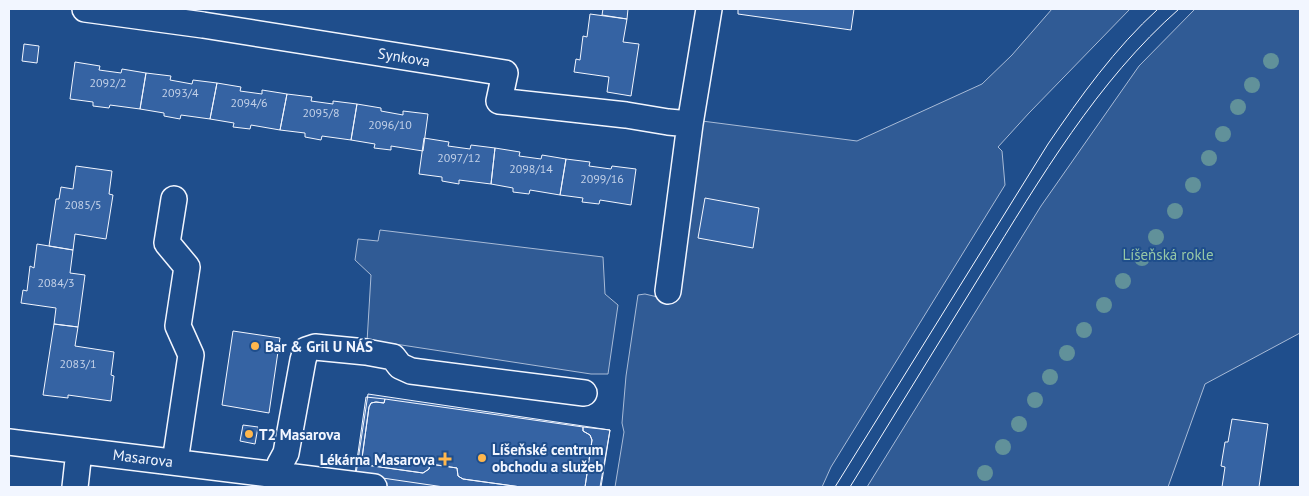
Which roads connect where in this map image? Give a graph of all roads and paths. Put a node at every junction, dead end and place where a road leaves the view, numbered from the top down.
1 (85, 9) edge
2 (709, 9) edge
3 (690, 124) junction
4 (174, 199) dead end
5 (668, 291) dead end
6 (584, 393) dead end
7 (9, 442) edge
8 (79, 451) junction
9 (175, 462) junction
10 (277, 481) edge
11 (75, 487) edge
12 (374, 487) edge

1 - 3 street, Synkova
2 - 3 street
3 - 5 street
4 - 9 street
6 - 10 street
7 - 8 street, Masarova
8 - 9 street, Masarova
8 - 11 street
9 - 10 street, Masarova
10 - 12 street, Masarova

